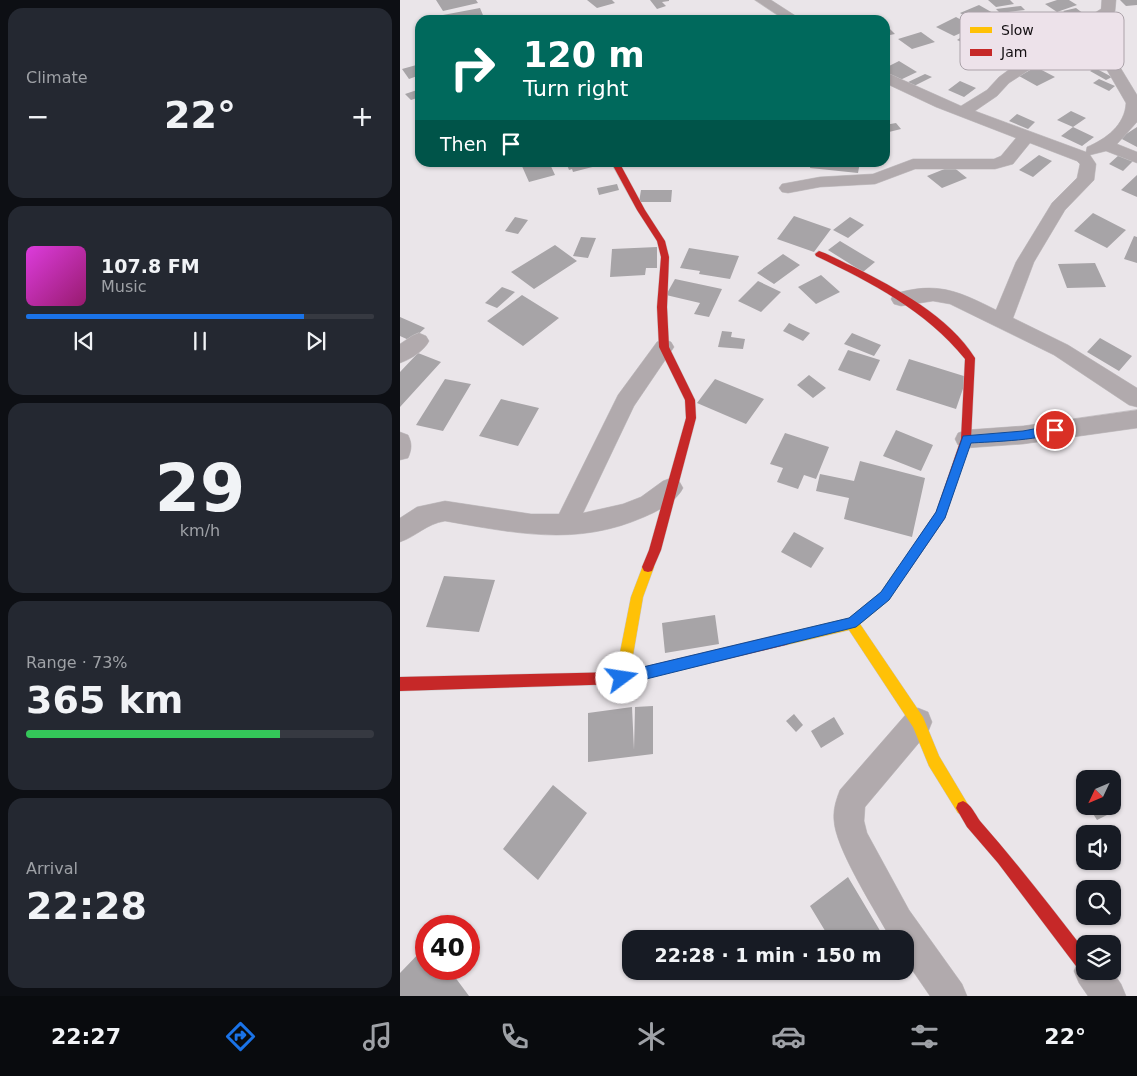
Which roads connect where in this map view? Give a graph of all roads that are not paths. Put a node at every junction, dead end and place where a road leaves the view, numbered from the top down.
1 (762, 0) edge
2 (1109, 0) edge
3 (1107, 12) edge
4 (787, 15) edge
5 (1018, 70) edge
6 (1114, 70) edge
7 (890, 79) edge
8 (962, 112) junction
9 (1027, 135) junction
10 (1106, 145) junction
11 (1083, 157) junction
12 (1137, 158) edge
13 (618, 167) edge
14 (788, 188) dead end
15 (819, 254) dead end
16 (901, 299) junction
17 (1002, 320) junction
18 (419, 341) dead end
19 (664, 347) junction
20 (400, 355) edge
21 (1137, 399) edge
22 (1137, 419) edge
23 (966, 439) junction
24 (400, 441) edge
25 (400, 451) edge
26 (671, 488) junction
27 (566, 524) junction
28 (400, 531) edge
29 (852, 623) junction
30 (622, 678) junction
31 (400, 684) edge
32 (918, 722) junction
33 (1076, 952) edge
34 (1097, 980) edge
35 (950, 996) edge
36 (1109, 996) edge

1 - 4 street
2 - 3 street
5 - 8 street
6 - 10 street
7 - 8 street
8 - 9 street
9 - 11 street
9 - 14 street
10 - 11 street
10 - 12 street
11 - 17 street
13 - 19 street
15 - 16 street
16 - 17 street
16 - 23 street
17 - 21 street
18 - 20 street
19 - 26 street
19 - 27 street
22 - 23 street
23 - 29 street
24 - 25 street
26 - 27 street
26 - 30 street
27 - 28 street
29 - 30 street
29 - 32 street
30 - 31 street
32 - 33 street
32 - 35 street
34 - 36 street

